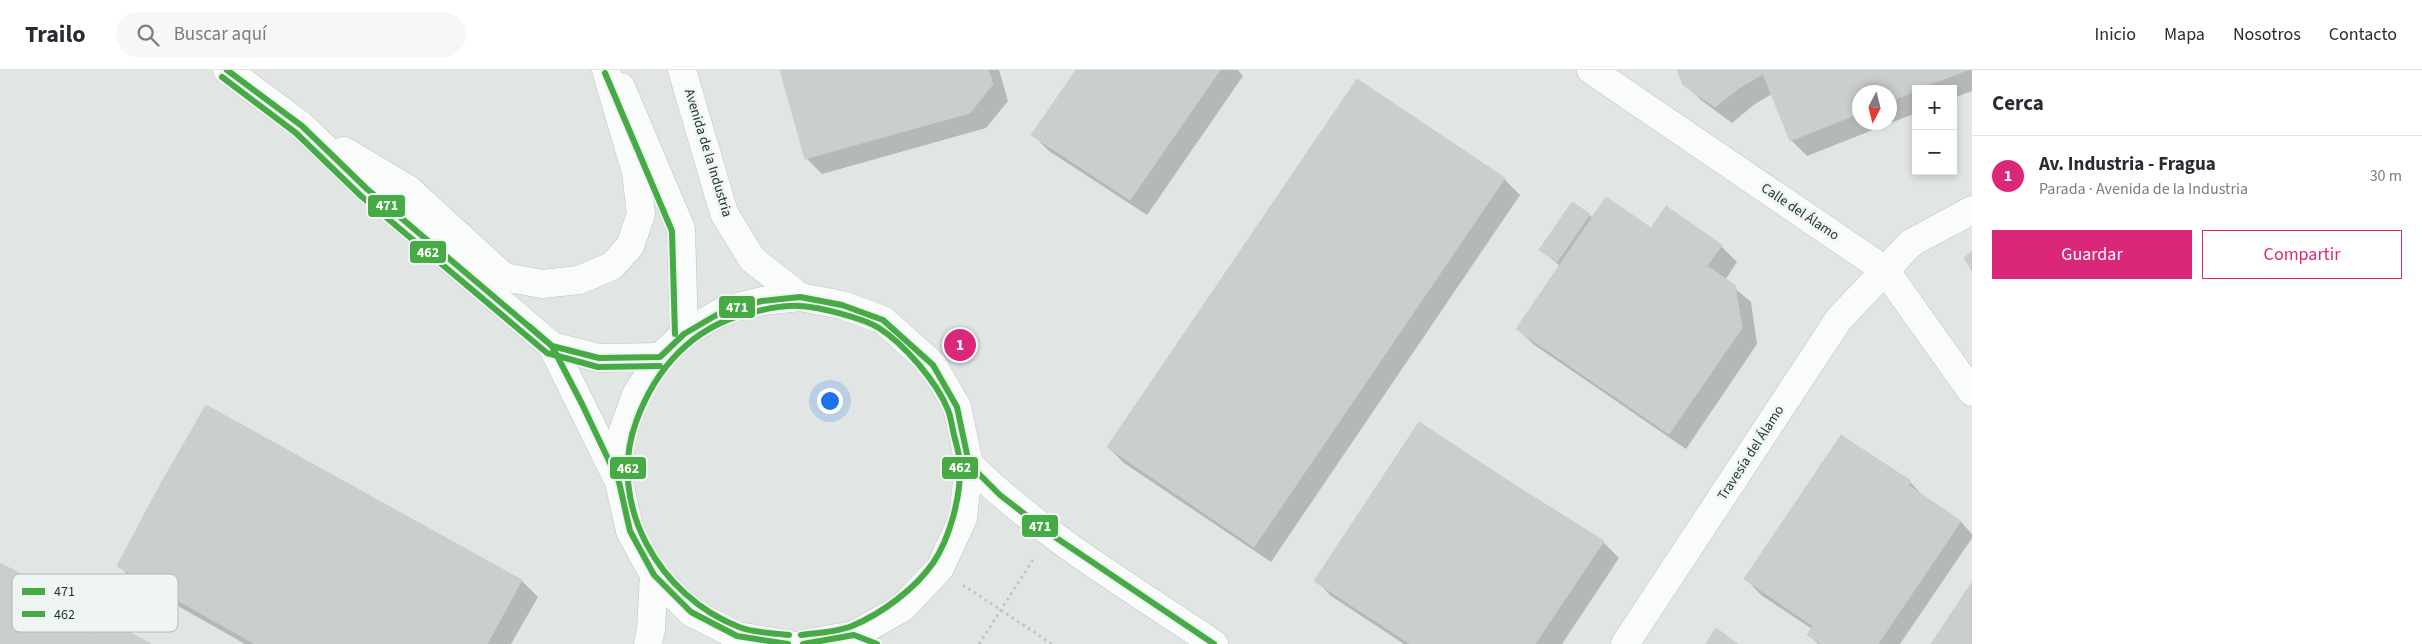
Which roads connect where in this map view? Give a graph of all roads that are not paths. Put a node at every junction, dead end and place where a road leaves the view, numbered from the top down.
1 (227, 70) edge
2 (606, 70) edge
3 (613, 70) edge
4 (682, 70) edge
5 (1591, 70) edge
6 (302, 126) junction
7 (1972, 210) edge
8 (1885, 270) junction
9 (800, 297) junction
10 (684, 334) junction
11 (552, 346) junction
12 (660, 357) junction
13 (1972, 392) edge
14 (969, 464) junction
15 (619, 482) junction
16 (654, 576) junction
17 (865, 639) edge
18 (731, 640) edge
19 (648, 644) edge
20 (788, 644) edge
21 (802, 644) edge
22 (1214, 644) edge
23 (1625, 644) edge

1 - 6 street
2 - 6 street
3 - 10 street
4 - 9 street, Avenida de la Industria
5 - 8 street, Calle del Álamo
6 - 11 street
7 - 8 street, Travesía del Álamo
8 - 13 street, Calle del Álamo
8 - 23 street, Travesía del Álamo
9 - 10 street
9 - 14 street
10 - 12 street
11 - 12 street
11 - 15 street
12 - 15 street
14 - 17 street
14 - 22 street
15 - 16 street
16 - 18 street
16 - 19 street
17 - 21 street
18 - 20 street

